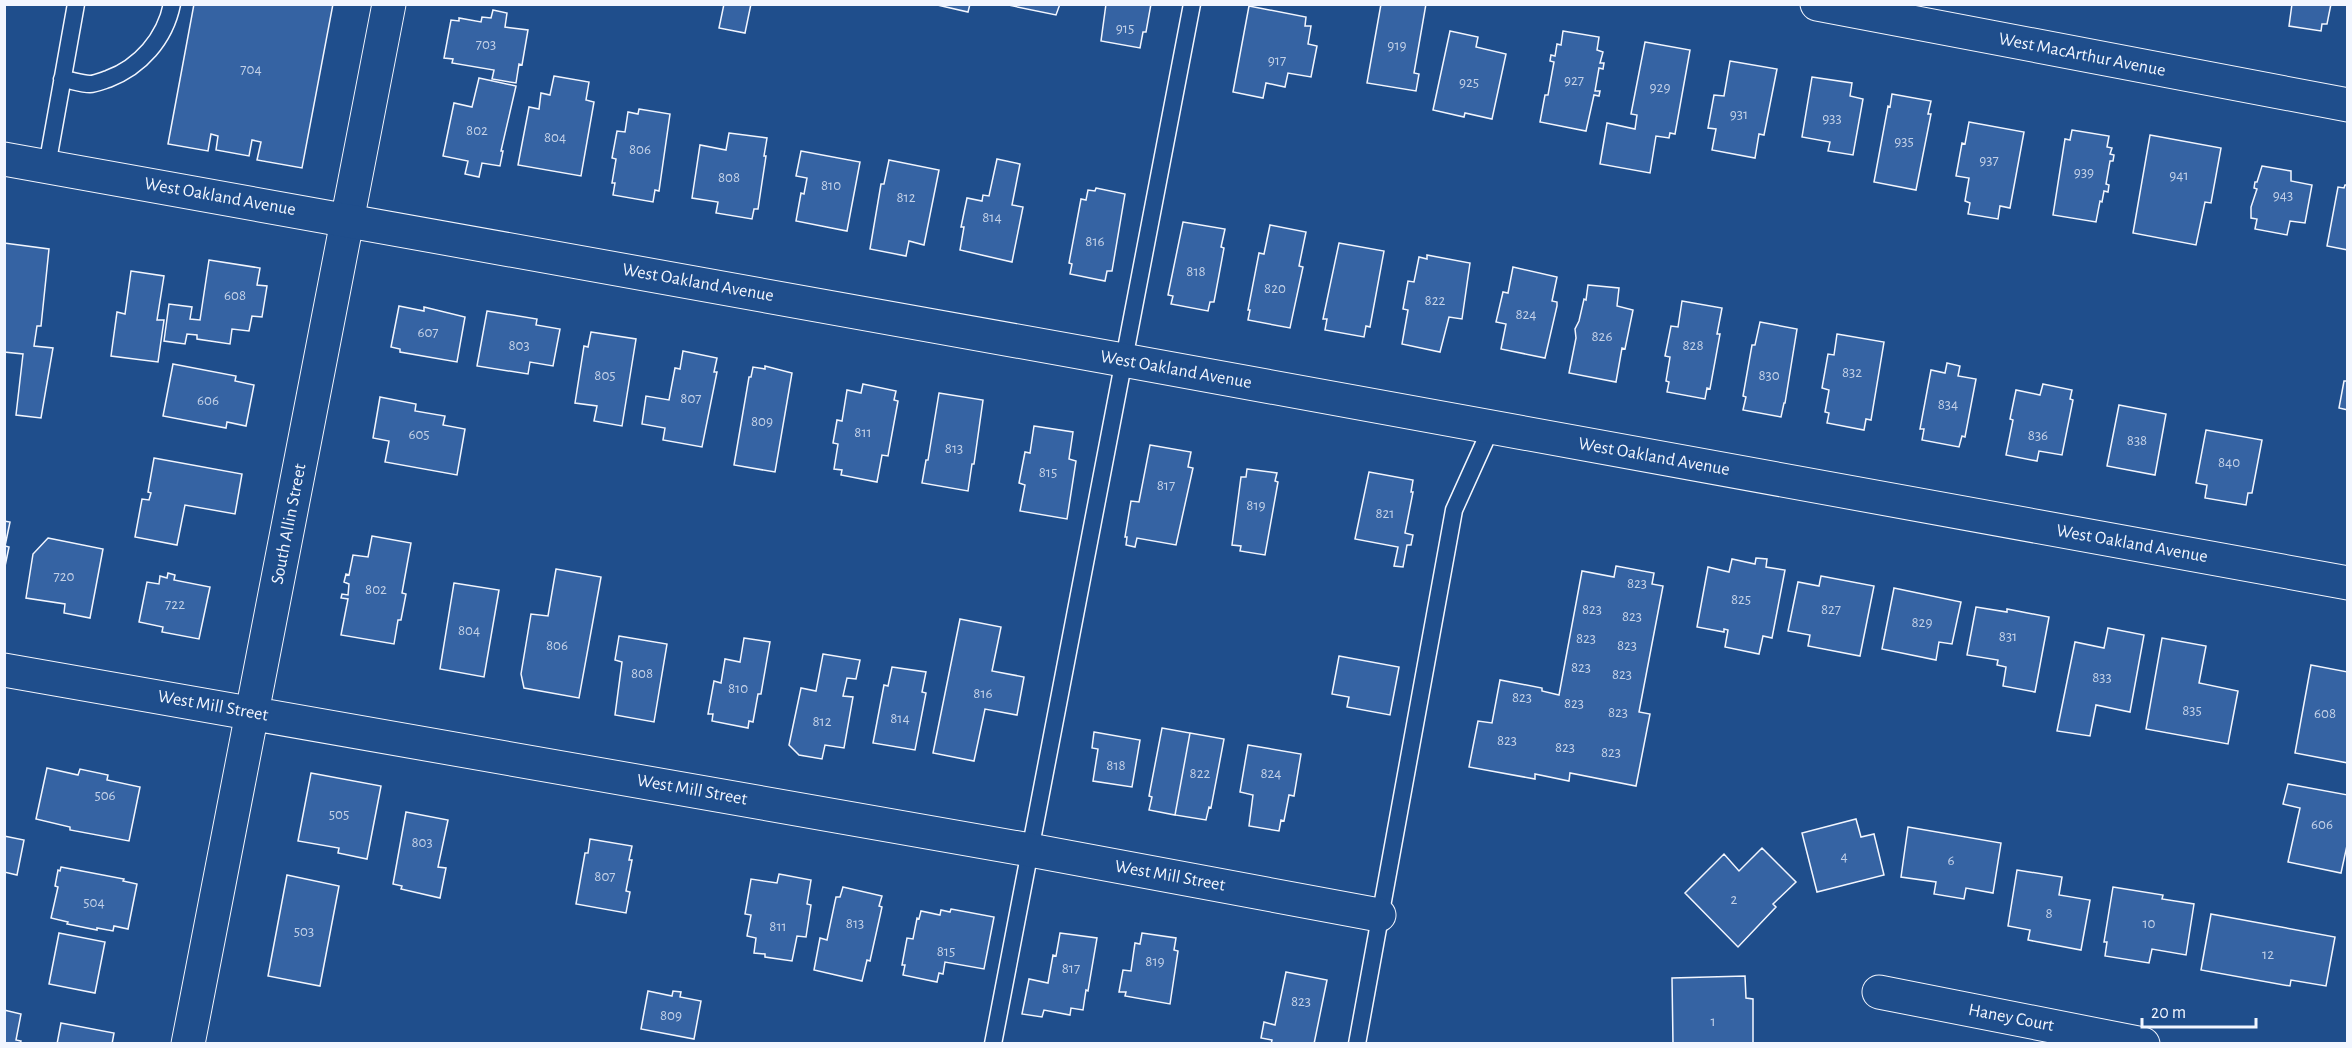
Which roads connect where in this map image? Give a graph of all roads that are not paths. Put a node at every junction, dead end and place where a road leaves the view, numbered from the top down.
1 (76, 4) edge
2 (172, 4) edge
3 (389, 4) edge
4 (1191, 4) edge
5 (1817, 4) edge
6 (62, 79) junction
7 (2348, 105) edge
8 (4, 159) edge
9 (47, 166) junction
10 (347, 219) junction
11 (1124, 360) junction
12 (1491, 428) junction
13 (2348, 583) edge
14 (4, 670) edge
15 (253, 713) junction
16 (1030, 850) junction
17 (1379, 915) junction
18 (1879, 992) dead end
19 (188, 1044) edge
20 (993, 1044) edge
21 (1357, 1044) edge
22 (2143, 1044) edge

1 - 6 lane
2 - 6 lane
3 - 10 main road, South Allin Street
4 - 11 lane
5 - 7 main road, West MacArthur Avenue
6 - 9 lane
8 - 9 main road, West Oakland Avenue
9 - 10 main road, West Oakland Avenue
10 - 11 main road, West Oakland Avenue
10 - 15 main road, South Allin Street
11 - 12 main road, West Oakland Avenue
11 - 16 lane
12 - 13 main road, West Oakland Avenue
12 - 17 lane
14 - 15 main road, West Mill Street
15 - 16 main road, West Mill Street
15 - 19 main road, South Allin Street
16 - 17 main road, West Mill Street
16 - 20 lane
17 - 21 lane
18 - 22 main road, Haney Court

